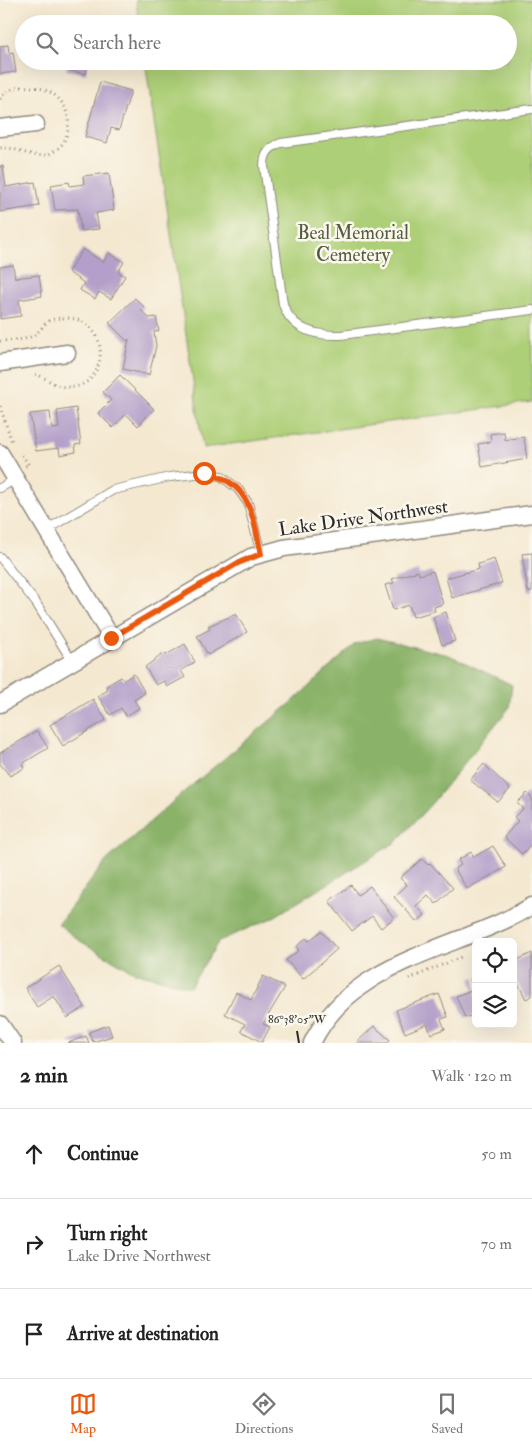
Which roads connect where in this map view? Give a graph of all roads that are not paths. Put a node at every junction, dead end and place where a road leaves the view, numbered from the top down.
1 (532, 109) edge
2 (36, 124) dead end
3 (0, 128) edge
4 (532, 310) edge
5 (67, 353) dead end
6 (0, 363) edge
7 (0, 453) edge
8 (16, 479) junction
9 (0, 488) edge
10 (532, 514) edge
11 (46, 530) junction
12 (261, 554) junction
13 (0, 557) edge
14 (111, 638) junction
15 (72, 661) junction
16 (0, 704) edge
17 (532, 906) edge
18 (0, 1024) edge
19 (13, 1043) edge
20 (312, 1043) edge

1 - 4 lane
2 - 3 street
5 - 6 street
7 - 8 street
8 - 9 lane
8 - 11 street
10 - 12 street, Lake Drive Northwest
11 - 12 lane
11 - 14 street
12 - 14 street, Lake Drive Northwest
13 - 15 lane
14 - 15 street, Lake Drive Northwest
15 - 16 street, Lake Drive Northwest
17 - 20 street
18 - 19 street

